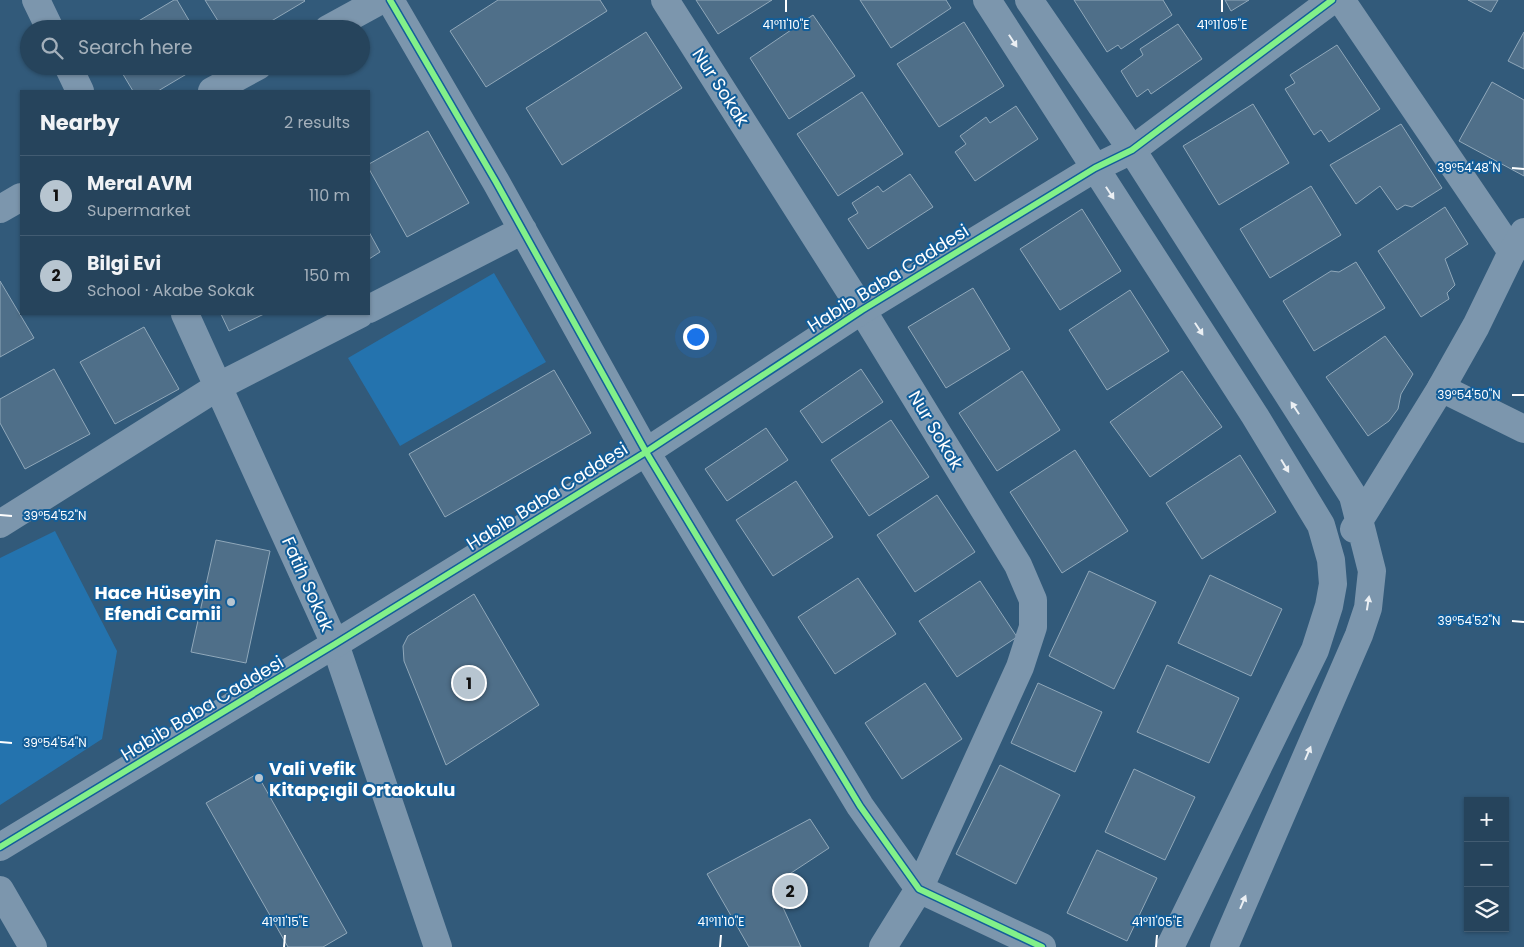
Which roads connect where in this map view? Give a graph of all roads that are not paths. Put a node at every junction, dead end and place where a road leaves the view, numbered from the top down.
1 (36, 0) edge
2 (381, 0) edge
3 (390, 0) edge
4 (665, 0) edge
5 (987, 0) edge
6 (1029, 0) edge
7 (1332, 0) edge
8 (1341, 0) edge
9 (46, 20) edge
10 (344, 20) edge
11 (72, 75) edge
12 (241, 75) edge
13 (80, 90) edge
14 (214, 90) edge
15 (1132, 150) junction
16 (1095, 168) junction
17 (20, 198) edge
18 (0, 209) edge
19 (522, 230) junction
20 (1518, 242) edge
21 (370, 308) edge
22 (862, 310) junction
23 (185, 315) edge
24 (358, 315) edge
25 (219, 386) junction
26 (1441, 388) junction
27 (1524, 429) edge
28 (646, 452) junction
29 (1360, 521) junction
30 (0, 524) edge
31 (1331, 560) junction
32 (335, 644) junction
33 (0, 847) edge
34 (919, 889) junction
35 (0, 890) edge
36 (33, 947) edge
37 (438, 947) edge
38 (883, 947) edge
39 (1042, 947) edge
40 (1170, 947) edge
41 (1224, 947) edge

1 - 9 street
2 - 10 street
3 - 19 street
4 - 22 street, Nur Sokak
5 -> 16 street
6 - 15 street
7 - 15 street, Habib Baba Caddesi
8 - 20 street
11 - 13 street
12 - 14 street
15 - 16 street, Habib Baba Caddesi
29 -> 15 street
16 - 22 street, Habib Baba Caddesi
16 -> 31 street
17 - 18 street
19 - 21 street
19 - 28 street
20 - 26 street
22 - 28 street, Habib Baba Caddesi
22 - 34 street, Nur Sokak
23 - 25 street, Fatih Sokak
24 - 25 street
25 - 30 street
25 - 32 street, Fatih Sokak
26 - 27 street
26 - 29 street
28 - 32 street, Habib Baba Caddesi
28 - 34 street
29 - 31 street
41 -> 29 street
31 - 40 street
32 - 33 street, Habib Baba Caddesi
32 - 37 street, Fatih Sokak
34 - 38 street, Nur Sokak
34 - 39 street
35 - 36 street

